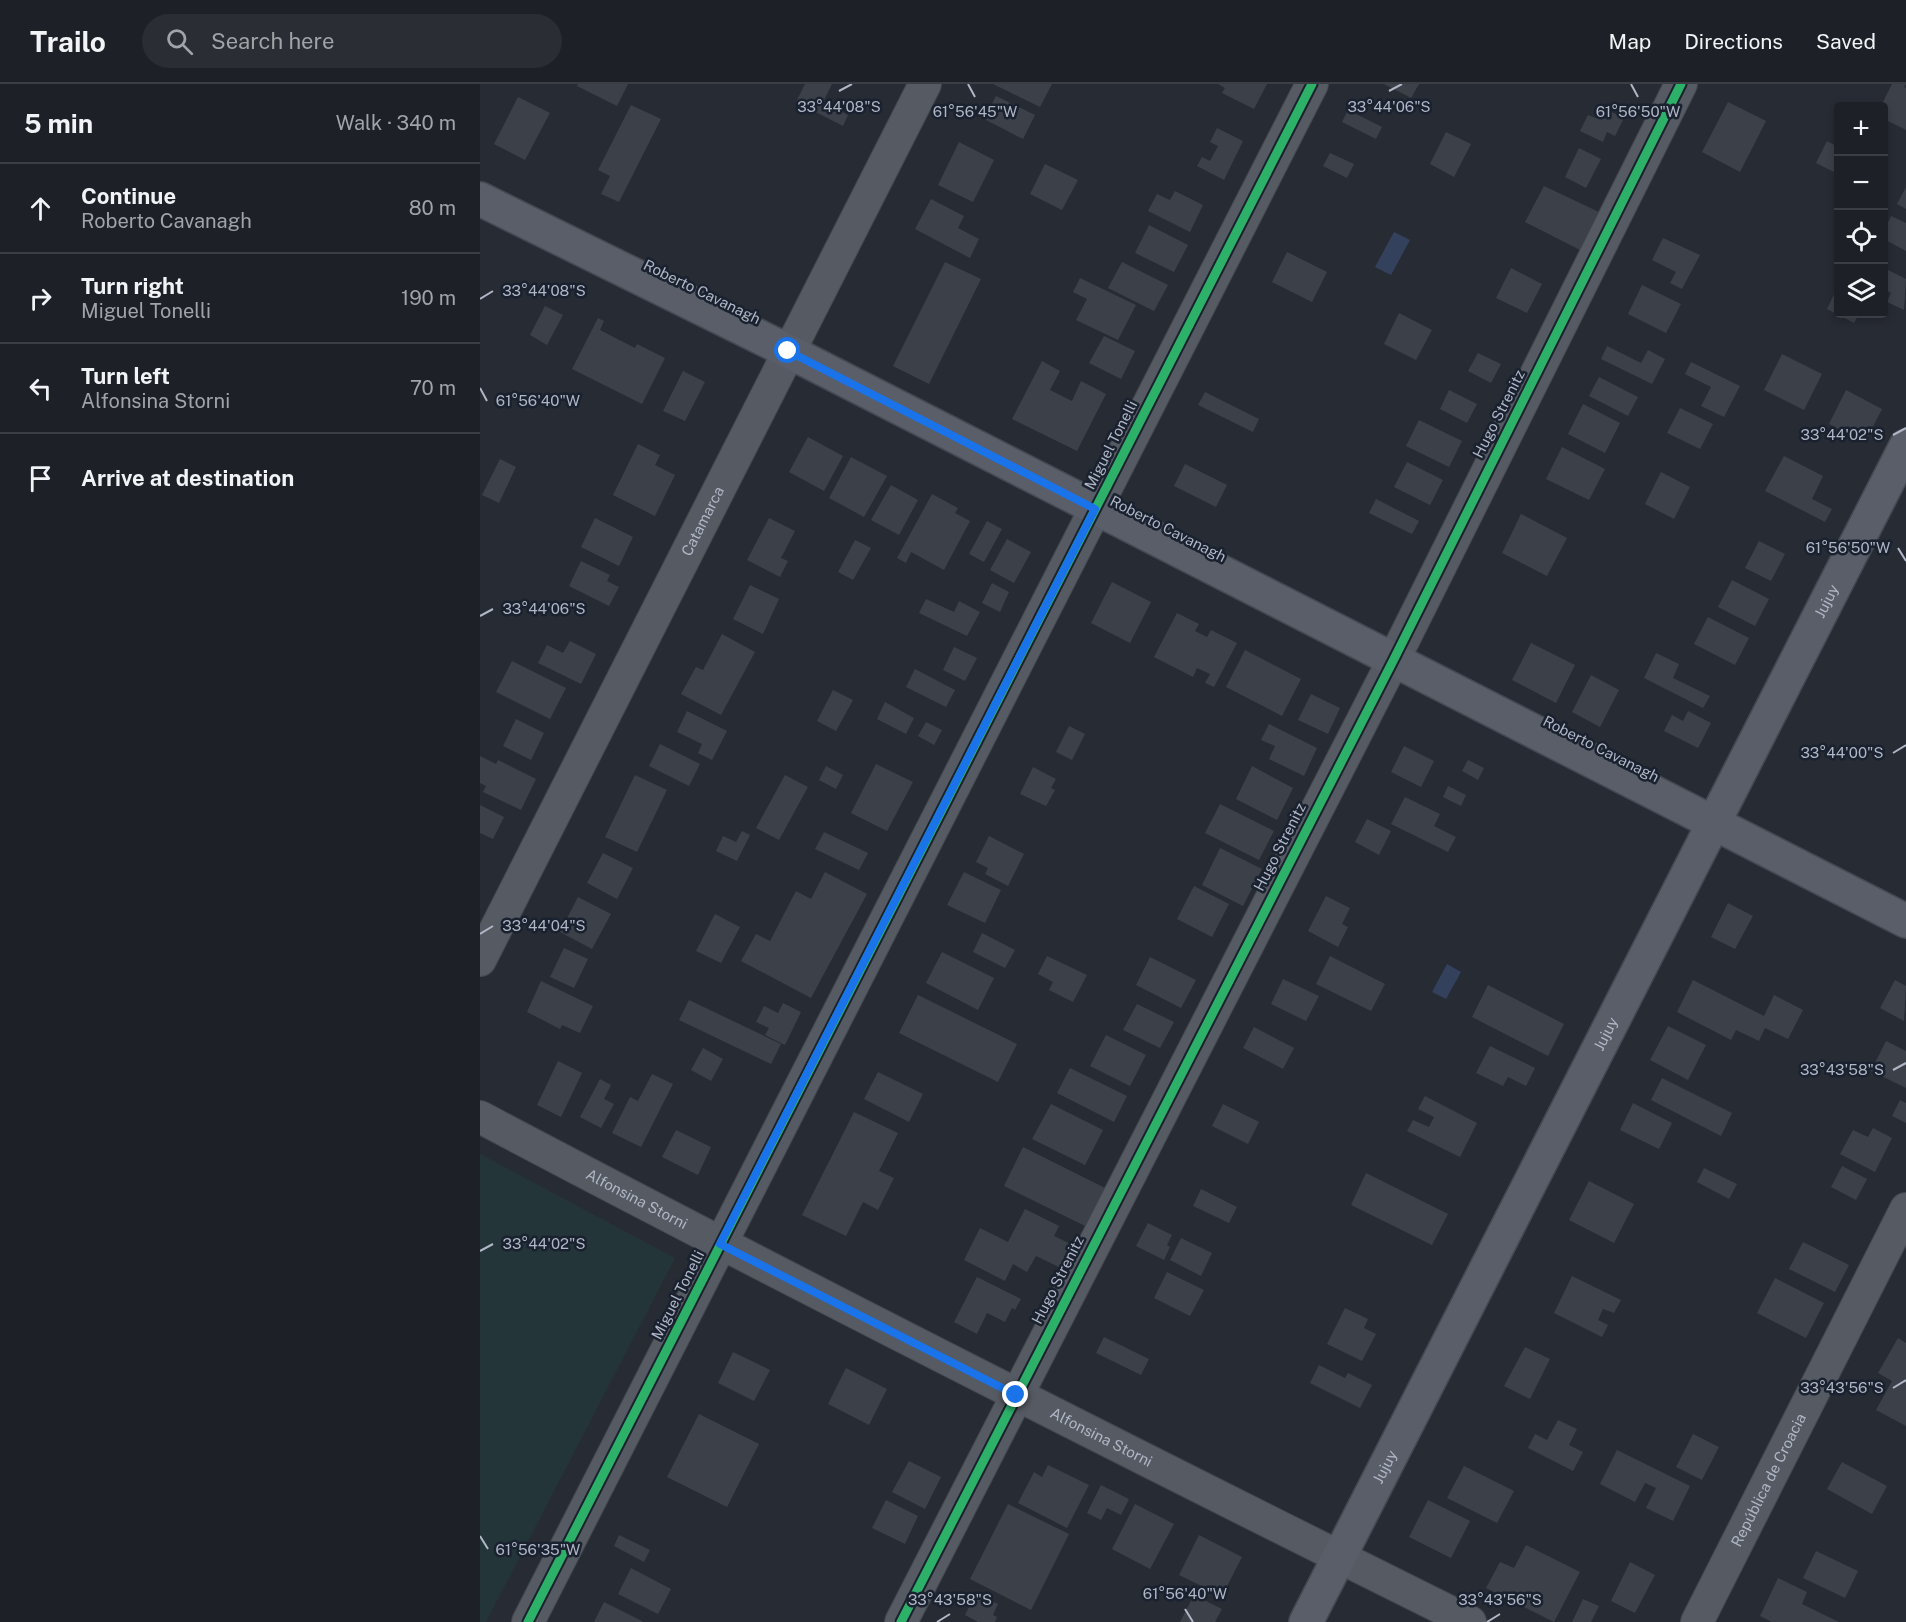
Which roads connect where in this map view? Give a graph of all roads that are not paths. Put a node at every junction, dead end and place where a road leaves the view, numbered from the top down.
1 (925, 84) edge
2 (1312, 84) edge
3 (1681, 84) edge
4 (480, 199) edge
5 (788, 351) junction
6 (1906, 446) edge
7 (1095, 509) junction
8 (1394, 659) junction
9 (1712, 823) junction
10 (1906, 921) edge
11 (480, 960) edge
12 (480, 1117) edge
13 (1906, 1209) edge
14 (720, 1244) junction
15 (1016, 1395) junction
16 (1339, 1557) junction
17 (528, 1622) edge
18 (901, 1622) edge
19 (1306, 1622) edge
20 (1470, 1622) edge
21 (1697, 1622) edge

1 - 5 street, Catamarca
2 - 7 street, Miguel Tonelli
3 - 8 street, Hugo Strenitz
4 - 5 main road, Roberto Cavanagh
5 - 7 main road, Roberto Cavanagh
5 - 11 street, Catamarca
6 - 9 main road, Jujuy
7 - 8 main road, Roberto Cavanagh
7 - 14 street, Miguel Tonelli
8 - 9 main road, Roberto Cavanagh
8 - 15 street, Hugo Strenitz
9 - 10 main road, Roberto Cavanagh
9 - 16 main road, Jujuy
12 - 14 street, Alfonsina Storni
13 - 21 street, República de Croacia
14 - 15 street, Alfonsina Storni
14 - 17 street, Miguel Tonelli
15 - 16 street, Alfonsina Storni
15 - 18 street, Hugo Strenitz
16 - 19 main road, Jujuy
16 - 20 street, Alfonsina Storni

